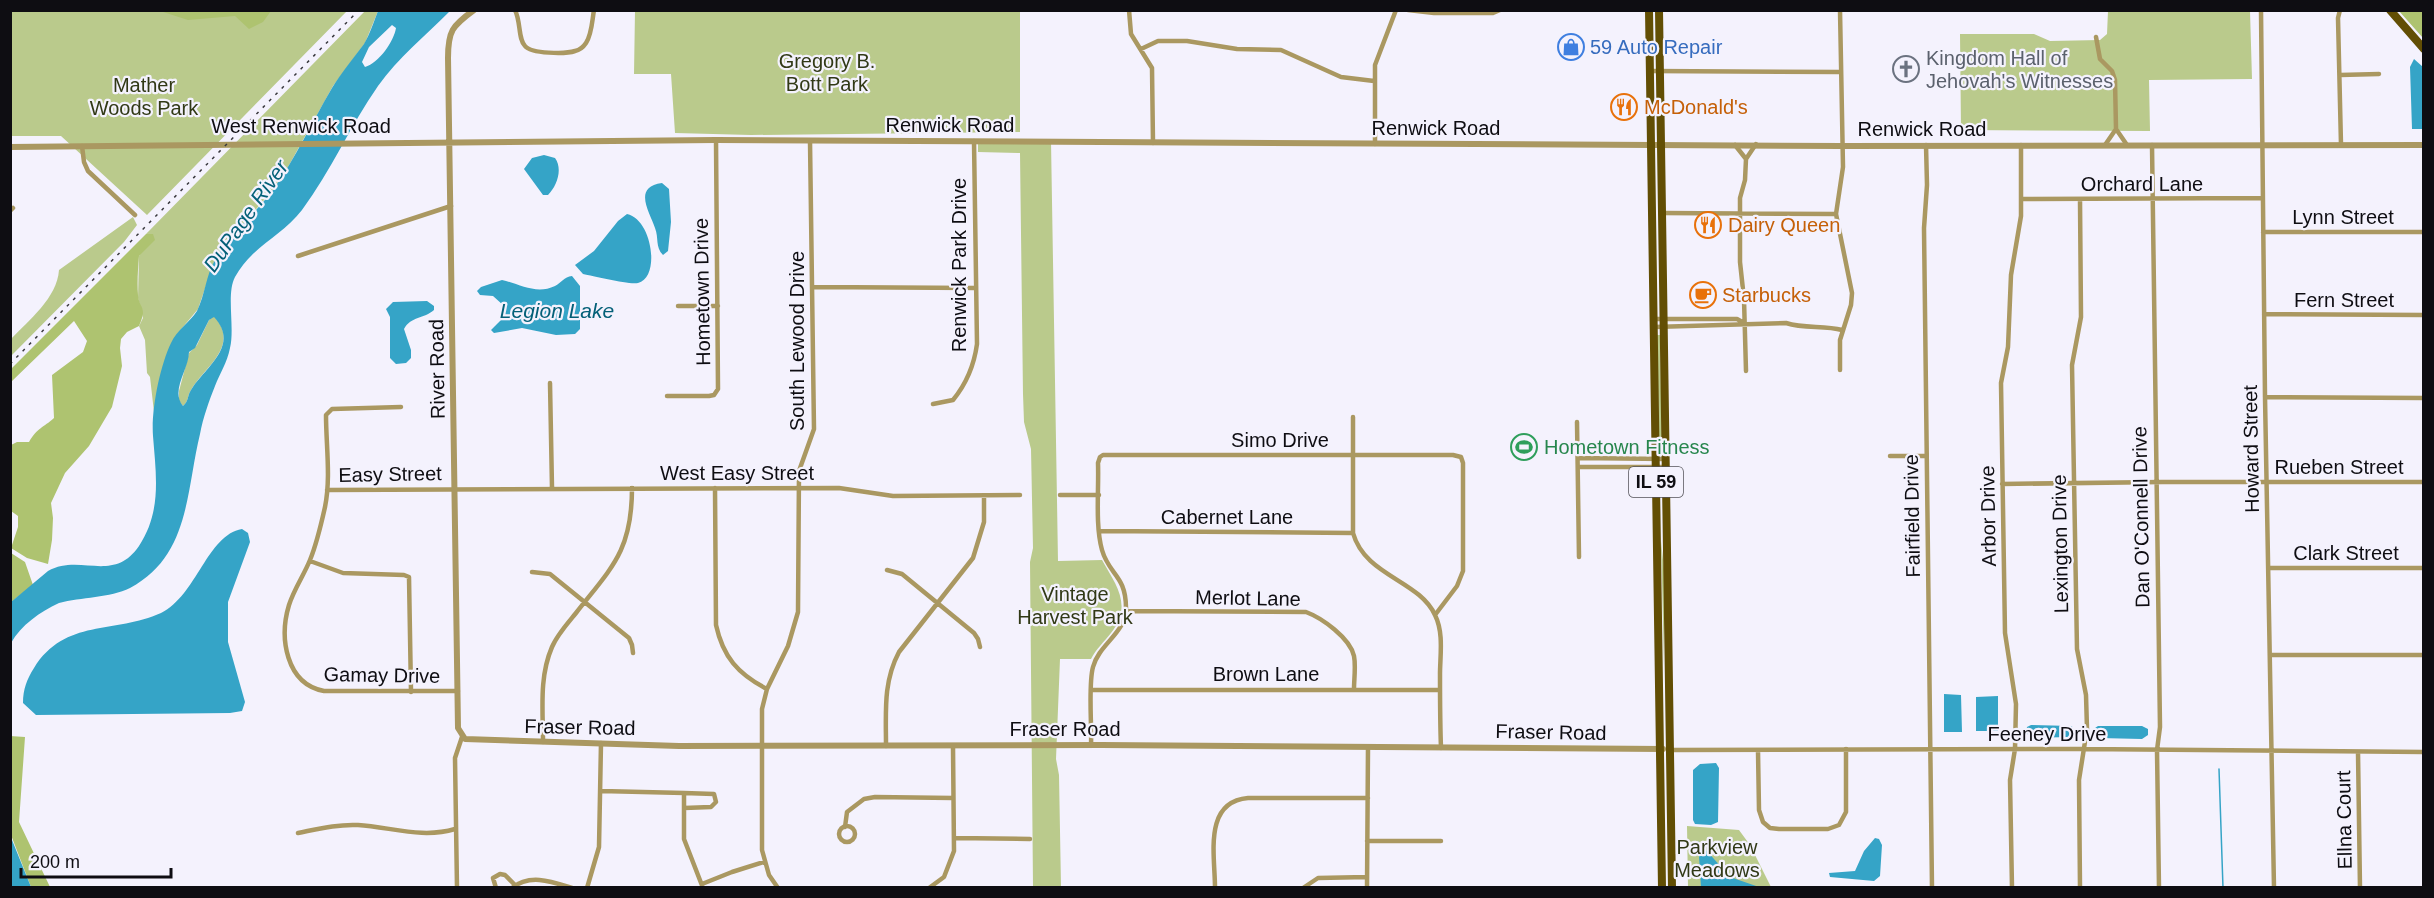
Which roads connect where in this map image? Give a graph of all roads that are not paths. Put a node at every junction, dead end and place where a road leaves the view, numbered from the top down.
1 (474, 10) edge
2 (514, 10) edge
3 (594, 10) edge
4 (1129, 10) edge
5 (1396, 10) edge
6 (1408, 10) edge
7 (1500, 10) edge
8 (1649, 10) edge
9 (1659, 10) edge
10 (1840, 10) edge
11 (2261, 10) edge
12 (2340, 10) edge
13 (2390, 10) edge
14 (2096, 37) dead end
15 (1141, 49) junction
16 (2424, 49) edge
17 (1650, 71) junction
18 (1660, 71) junction
19 (1841, 72) junction
20 (2379, 74) dead end
21 (2340, 75) junction
22 (1374, 81) junction
23 (2116, 129) junction
24 (716, 140) junction
25 (810, 141) junction
26 (974, 141) junction
27 (449, 142) junction
28 (1153, 143) junction
29 (1375, 144) junction
30 (1651, 144) junction
31 (1661, 144) junction
32 (1756, 144) junction
33 (1735, 145) junction
34 (1926, 145) junction
35 (2021, 145) junction
36 (2105, 145) junction
37 (2127, 145) junction
38 (2152, 145) junction
39 (2263, 145) junction
40 (2341, 145) junction
41 (2424, 145) edge
42 (82, 146) junction
43 (1842, 146) junction
44 (10, 147) edge
45 (1746, 159) junction
46 (2263, 198) junction
47 (2021, 200) junction
48 (2080, 200) junction
49 (2152, 200) junction
50 (451, 206) junction
51 (1662, 213) junction
52 (1740, 214) junction
53 (1836, 214) junction
54 (135, 215) dead end
55 (2263, 232) junction
56 (2424, 232) edge
57 (298, 256) dead end
58 (813, 288) junction
59 (976, 288) junction
60 (678, 306) dead end
61 (718, 306) junction
62 (2264, 314) junction
63 (2424, 315) edge
64 (1654, 323) junction
65 (1664, 323) junction
66 (1744, 324) junction
67 (1842, 330) junction
68 (1746, 370) dead end
69 (1840, 370) dead end
70 (550, 383) dead end
71 (668, 396) dead end
72 (2265, 397) junction
73 (2424, 398) edge
74 (933, 404) dead end
75 (401, 407) dead end
76 (1353, 417) dead end
77 (1577, 422) dead end
78 (1353, 455) junction
79 (1890, 456) dead end
80 (1926, 456) junction
81 (1578, 458) junction
82 (1656, 463) junction
83 (1666, 463) junction
84 (1578, 467) junction
85 (2266, 481) junction
86 (2155, 482) junction
87 (2424, 482) edge
88 (2073, 483) junction
89 (2002, 484) junction
90 (454, 488) junction
91 (552, 488) junction
92 (632, 488) junction
93 (715, 488) junction
94 (799, 488) junction
95 (327, 490) junction
96 (1020, 495) dead end
97 (1060, 495) dead end
98 (1099, 495) junction
99 (984, 496) junction
100 (1100, 531) junction
101 (1353, 533) junction
102 (1579, 558) dead end
103 (310, 561) junction
104 (2269, 568) junction
105 (2424, 568) edge
106 (887, 570) dead end
107 (532, 572) dead end
108 (585, 602) junction
109 (938, 603) junction
110 (1126, 611) junction
111 (1435, 615) junction
112 (980, 647) dead end
113 (633, 653) dead end
114 (2271, 655) junction
115 (2424, 655) edge
116 (767, 689) junction
117 (1354, 689) junction
118 (1092, 690) junction
119 (1440, 690) junction
120 (458, 691) junction
121 (411, 692) junction
122 (462, 737) junction
123 (543, 742) junction
124 (601, 743) junction
125 (1091, 745) junction
126 (761, 746) junction
127 (886, 746) junction
128 (953, 746) junction
129 (1368, 747) junction
130 (1441, 748) junction
131 (1660, 749) junction
132 (1846, 749) junction
133 (1930, 749) junction
134 (2015, 749) junction
135 (2083, 749) junction
136 (1670, 750) junction
137 (2157, 750) junction
138 (1758, 751) junction
139 (2272, 751) junction
140 (2358, 752) junction
141 (2424, 752) edge
142 (601, 792) junction
143 (684, 793) junction
144 (953, 798) junction
145 (1368, 798) junction
146 (684, 808) junction
147 (845, 827) dead end
148 (455, 829) junction
149 (298, 833) dead end
150 (954, 838) junction
151 (1030, 838) dead end
152 (1367, 841) junction
153 (1441, 841) dead end
154 (764, 862) junction
155 (1367, 877) junction
156 (514, 886) edge
157 (703, 886) edge
158 (457, 888) edge
159 (496, 888) edge
160 (572, 888) edge
161 (586, 888) edge
162 (778, 888) edge
163 (929, 888) edge
164 (1215, 888) edge
165 (1303, 888) edge
166 (1367, 888) edge
167 (1662, 888) edge
168 (1672, 888) edge
169 (1932, 888) edge
170 (2012, 888) edge
171 (2080, 888) edge
172 (2159, 888) edge
173 (2274, 888) edge
174 (2360, 888) edge

1 - 27 street, River Road
2 - 3 street
4 - 15 street
5 - 22 street
6 - 7 street
8 - 17 main road, IL 59
9 - 18 main road, IL 59
10 - 19 street
11 - 39 street, Howard Street
12 - 21 street
13 - 16 main road
14 - 23 street
15 - 22 street
15 - 28 street
17 - 18 street
17 - 30 main road, IL 59
18 - 19 street
18 - 31 main road, IL 59
19 - 43 street
20 - 21 street
21 - 40 street
22 - 29 street
23 - 36 street
23 - 37 street
24 - 25 street, Renwick Road
24 - 27 street, Renwick Road
24 - 61 street, Hometown Drive
25 - 26 street, Renwick Road
25 - 58 street, South Lewood Drive
26 - 28 street, Renwick Road
26 - 59 street, Renwick Park Drive
27 - 42 street, West Renwick Road
27 - 50 street, River Road
28 - 29 street, Renwick Road
29 - 30 street, Renwick Road
30 - 31 street, Renwick Road
30 - 64 main road, IL 59
31 - 33 street, Renwick Road
31 - 51 main road, IL 59
32 - 33 street, Renwick Road
32 - 43 street, Renwick Road
32 - 45 street
33 - 45 street
34 - 35 street, Renwick Road
34 - 43 street, Renwick Road
34 - 80 street, Fairfield Drive
35 - 36 street, Renwick Road
35 - 47 street, Arbor Drive
36 - 37 street, Renwick Road
37 - 38 street, Renwick Road
38 - 39 street, Renwick Road
38 - 49 street, Dan O'Connell Drive
39 - 40 street, Renwick Road
39 - 46 street, Howard Street
40 - 41 street, Renwick Road
42 - 44 street, West Renwick Road
42 - 54 street
43 - 53 street
45 - 52 street
46 - 49 street, Orchard Lane
46 - 55 street, Howard Street
47 - 48 street, Orchard Lane
47 - 89 street, Arbor Drive
48 - 49 street, Orchard Lane
48 - 88 street, Lexington Drive
49 - 86 street, Dan O'Connell Drive
50 - 57 street
50 - 90 street, River Road
51 - 52 street
51 - 65 main road, IL 59
52 - 53 street
52 - 66 street
53 - 67 street
55 - 56 street, Lynn Street
55 - 62 street, Howard Street
58 - 59 street
58 - 94 street, South Lewood Drive
59 - 74 street, Renwick Park Drive
60 - 61 street
61 - 71 street, Hometown Drive
62 - 63 street, Fern Street
62 - 72 street, Howard Street
64 - 65 street
64 - 82 main road, IL 59
65 - 66 street
65 - 83 main road, IL 59
66 - 67 street
66 - 68 street
67 - 69 street
70 - 91 street
72 - 73 street
72 - 85 street, Howard Street
75 - 95 street, Gamay Drive
76 - 78 street
77 - 81 street
78 - 98 street, Simo Drive
78 - 101 street
78 - 111 street, Simo Drive
79 - 80 street
80 - 133 street, Fairfield Drive
81 - 82 street
81 - 84 street
82 - 83 street
82 - 83 street
82 - 84 street
82 - 131 main road, IL 59
83 - 136 main road, IL 59
84 - 102 street
85 - 86 street, Rueben Street
85 - 87 street, Rueben Street
85 - 104 street, Howard Street
86 - 88 street, Rueben Street
86 - 137 street, Dan O'Connell Drive
88 - 89 street, Rueben Street
88 - 135 street, Lexington Drive
89 - 134 street, Arbor Drive
90 - 91 street, West Easy Street
90 - 95 street, Easy Street
90 - 120 street, River Road
91 - 92 street, West Easy Street
92 - 93 street, West Easy Street
92 - 108 street
93 - 94 street, West Easy Street
93 - 116 street
94 - 99 street, West Easy Street
94 - 116 street, South Lewood Drive
95 - 103 street, Gamay Drive
96 - 99 street, West Easy Street
97 - 98 street
98 - 100 street
99 - 109 street
100 - 101 street, Cabernet Lane
100 - 110 street
101 - 111 street
103 - 121 street
103 - 121 street, Gamay Drive
104 - 105 street, Clark Street
104 - 114 street, Howard Street
106 - 109 street
107 - 108 street
108 - 113 street
108 - 123 street
109 - 112 street
109 - 127 street
110 - 117 street, Merlot Lane
110 - 118 street
111 - 119 street
114 - 115 street
114 - 139 street, Howard Street
116 - 126 street, South Lewood Drive
117 - 118 street, Brown Lane
117 - 119 street, Brown Lane
118 - 125 street
119 - 130 street
120 - 121 street, Gamay Drive
120 - 122 street, River Road
122 - 123 street, Fraser Road
122 - 148 street
123 - 124 street, Fraser Road
124 - 126 street, Fraser Road
124 - 142 street
125 - 128 street, Fraser Road
125 - 129 street, Fraser Road
126 - 127 street, Fraser Road
126 - 154 street, South Lewood Drive
127 - 128 street, Fraser Road
128 - 144 street
129 - 130 street, Fraser Road
129 - 145 street
130 - 131 street, Fraser Road
131 - 136 street, Fraser Road
131 - 167 main road, IL 59
132 - 133 street, Feeney Drive
132 - 138 street, Feeney Drive
132 - 138 street
133 - 134 street, Feeney Drive
133 - 169 street, Fairfield Drive
134 - 135 street, Feeney Drive
134 - 170 street, Arbor Drive
135 - 137 street, Feeney Drive
135 - 171 street, Lexington Drive
136 - 138 street, Feeney Drive
136 - 168 main road, IL 59
137 - 139 street, Feeney Drive
137 - 172 street, Dan O'Connell Drive
139 - 140 street, Feeney Drive
139 - 173 street, Howard Street
140 - 141 street, Feeney Drive
140 - 174 street, Ellna Court
142 - 143 street
142 - 161 street
143 - 146 street
143 - 146 street
144 - 147 street
144 - 150 street
145 - 152 street
145 - 164 street
146 - 157 street
148 - 149 street
148 - 158 street
150 - 151 street
150 - 163 street
152 - 153 street
152 - 155 street
154 - 157 street
154 - 162 street
155 - 165 street
155 - 166 street
156 - 159 street
156 - 160 street

